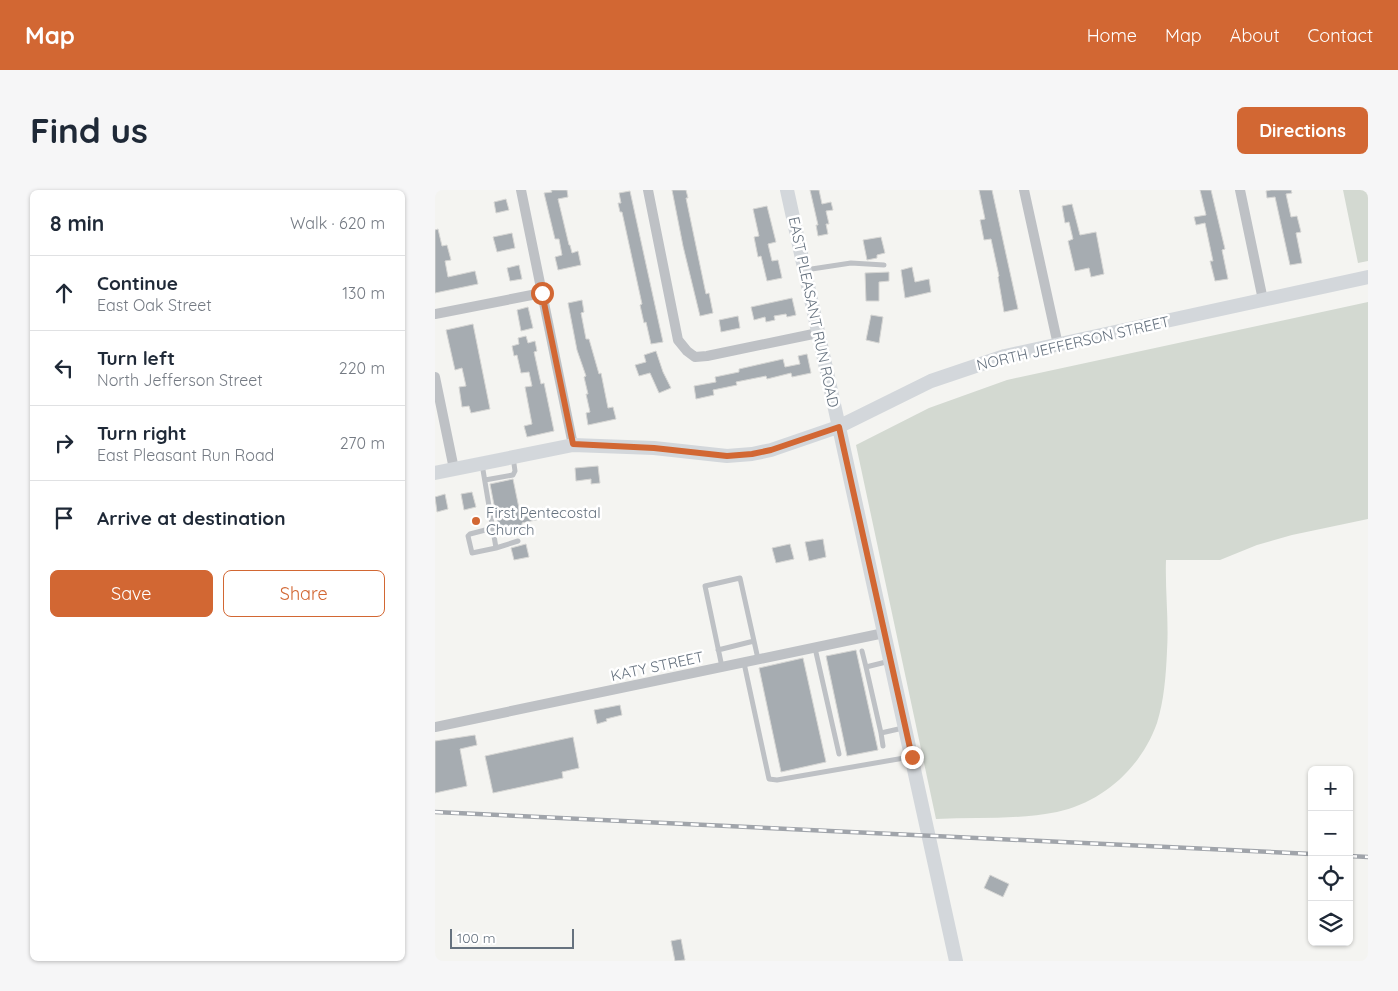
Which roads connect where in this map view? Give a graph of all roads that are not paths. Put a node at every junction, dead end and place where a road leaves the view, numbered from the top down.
1 (521, 190) edge
2 (648, 190) edge
3 (787, 190) edge
4 (1024, 190) edge
5 (1239, 190) edge
6 (884, 265) dead end
7 (805, 270) junction
8 (1368, 277) edge
9 (542, 293) junction
10 (1263, 300) junction
11 (435, 314) edge
12 (818, 333) junction
13 (1058, 345) junction
14 (435, 377) edge
15 (839, 427) junction
16 (573, 444) junction
17 (513, 457) junction
18 (481, 463) junction
19 (454, 469) junction
20 (435, 473) edge
21 (485, 480) junction
22 (493, 528) junction
23 (518, 542) dead end
24 (497, 548) junction
25 (884, 634) junction
26 (753, 641) junction
27 (815, 648) junction
28 (718, 650) junction
29 (862, 651) dead end
30 (758, 660) junction
31 (890, 661) junction
32 (744, 663) junction
33 (722, 667) junction
34 (866, 667) junction
35 (435, 727) edge
36 (905, 728) junction
37 (881, 733) junction
38 (883, 746) dead end
39 (839, 754) dead end
40 (912, 757) junction
41 (956, 961) edge

1 - 9 street
2 - 12 street
3 - 7 street, EAST PLEASANT RUN ROAD
4 - 13 street
5 - 10 street
6 - 7 lane
7 - 12 street, EAST PLEASANT RUN ROAD
8 - 10 street, NORTH JEFFERSON STREET
9 - 11 street
9 - 16 street
10 - 13 street, NORTH JEFFERSON STREET
12 - 15 street, EAST PLEASANT RUN ROAD
13 - 15 street, NORTH JEFFERSON STREET
14 - 19 street
15 - 16 street, NORTH JEFFERSON STREET
15 - 25 street, EAST PLEASANT RUN ROAD
16 - 17 street, NORTH JEFFERSON STREET
17 - 18 street, NORTH JEFFERSON STREET
17 - 21 lane
18 - 19 street, NORTH JEFFERSON STREET
18 - 21 lane
19 - 20 street, NORTH JEFFERSON STREET
21 - 22 lane
22 - 24 lane
22 - 24 lane
23 - 24 lane
25 - 27 street, KATY STREET
25 - 31 street, EAST PLEASANT RUN ROAD
26 - 28 lane
26 - 28 lane
26 - 30 lane
27 - 30 street, KATY STREET
27 - 39 lane
28 - 33 lane
29 - 34 lane
30 - 32 street, KATY STREET
31 - 34 lane
31 - 36 street, EAST PLEASANT RUN ROAD
32 - 33 street, KATY STREET
32 - 40 lane
33 - 35 street, KATY STREET
34 - 37 lane
36 - 37 lane
36 - 40 street, EAST PLEASANT RUN ROAD
37 - 38 lane
40 - 41 street, EAST PLEASANT RUN ROAD

